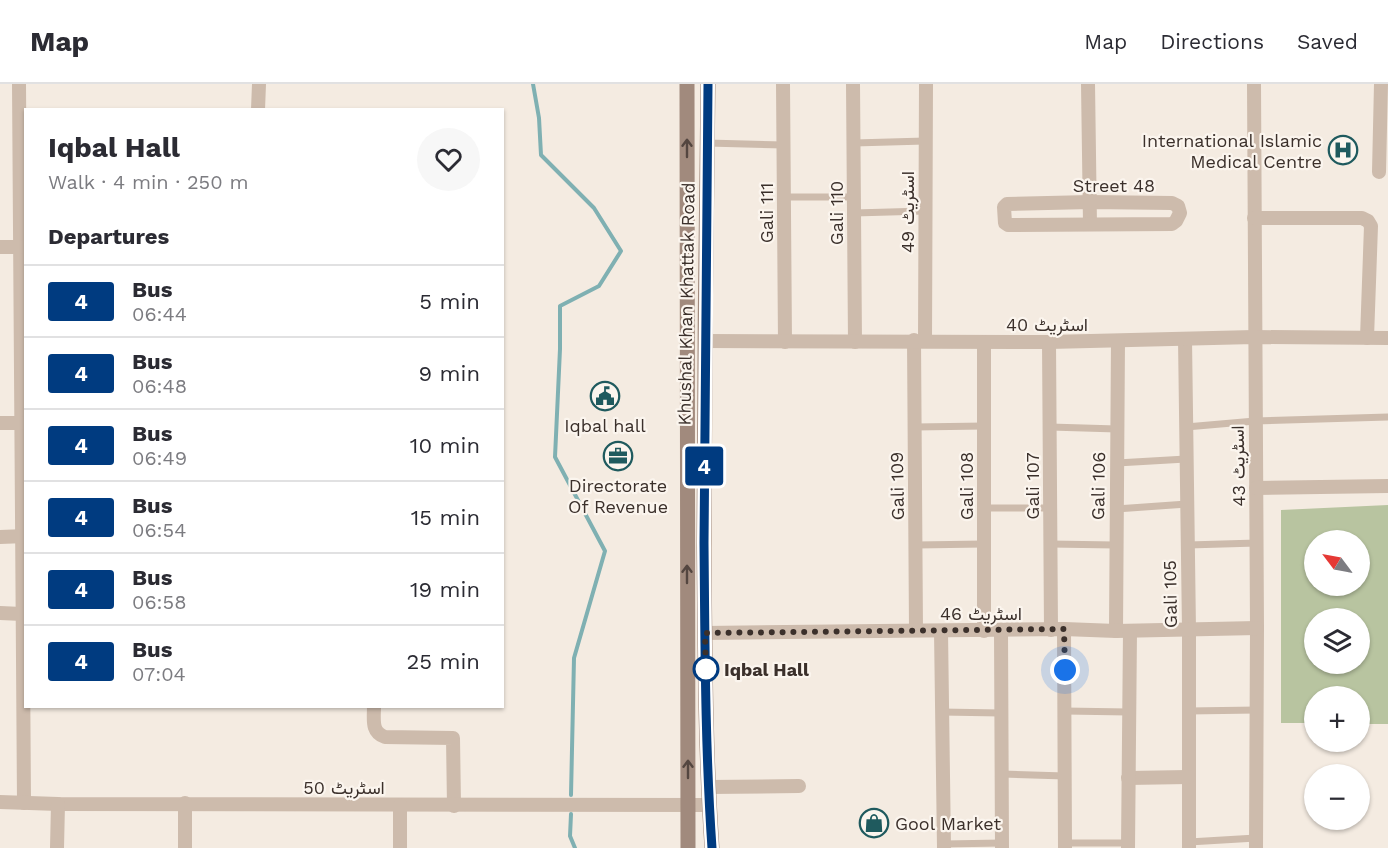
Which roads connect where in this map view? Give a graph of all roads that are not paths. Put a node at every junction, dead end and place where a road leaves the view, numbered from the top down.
1 (19, 84) edge
2 (259, 84) edge
3 (674, 84) edge
4 (687, 84) edge
5 (708, 84) edge
6 (783, 84) edge
7 (853, 84) edge
8 (926, 84) edge
9 (1088, 84) edge
10 (1254, 84) edge
11 (1381, 84) edge
12 (687, 106) junction
13 (258, 108) edge
14 (1384, 138) edge
15 (926, 141) junction
16 (854, 142) junction
17 (707, 143) junction
18 (784, 145) junction
19 (1379, 172) dead end
20 (854, 196) junction
21 (784, 197) junction
22 (1090, 202) junction
23 (925, 211) junction
24 (854, 213) junction
25 (1254, 218) junction
26 (1090, 224) junction
27 (0, 247) edge
28 (20, 247) junction
29 (1254, 337) junction
30 (1367, 338) junction
31 (1388, 338) edge
32 (1185, 339) junction
33 (705, 341) junction
34 (920, 341) junction
35 (1118, 341) junction
36 (785, 342) junction
37 (855, 342) junction
38 (984, 342) junction
39 (1049, 342) junction
40 (23, 343) edge
41 (1388, 417) edge
42 (1255, 421) junction
43 (0, 423) edge
44 (21, 423) junction
45 (984, 426) junction
46 (915, 427) junction
47 (1050, 427) junction
48 (1186, 427) junction
49 (1117, 429) junction
50 (704, 431) junction
51 (687, 432) junction
52 (1186, 459) junction
53 (1116, 463) junction
54 (1388, 486) edge
55 (1256, 488) junction
56 (1187, 504) junction
57 (984, 508) junction
58 (1050, 508) junction
59 (1116, 509) junction
60 (24, 536) edge
61 (0, 537) edge
62 (1257, 543) junction
63 (984, 544) junction
64 (1050, 544) junction
65 (1188, 544) junction
66 (916, 545) junction
67 (1115, 545) junction
68 (24, 577) edge
69 (0, 613) edge
70 (22, 614) junction
71 (1257, 628) junction
72 (916, 630) junction
73 (1058, 630) junction
74 (1189, 630) junction
75 (941, 631) junction
76 (984, 631) junction
77 (1001, 631) junction
78 (1123, 631) junction
79 (705, 633) junction
80 (374, 708) edge
81 (1257, 710) junction
82 (1065, 711) junction
83 (1188, 711) junction
84 (941, 712) junction
85 (1128, 712) junction
86 (1002, 713) junction
87 (1002, 774) junction
88 (1065, 776) junction
89 (1188, 777) junction
90 (1128, 778) junction
91 (799, 786) dead end
92 (709, 787) junction
93 (0, 802) edge
94 (24, 803) junction
95 (185, 803) junction
96 (58, 804) junction
97 (688, 804) junction
98 (400, 805) junction
99 (709, 805) junction
100 (454, 806) junction
101 (1256, 843) edge
102 (1002, 845) edge
103 (1065, 845) edge
104 (1189, 845) edge
105 (944, 846) edge
106 (1128, 846) edge
107 (57, 848) edge
108 (185, 848) edge
109 (400, 848) edge
110 (688, 848) edge
111 (712, 848) edge

1 - 28 street
2 - 13 street
3 - 12 street
4 - 12 street, Khushal Khan Khattak Road
5 - 17 street, Khushal Khan Khattak Road
6 - 18 street, Gali 111
7 - 16 street, Gali 110
8 - 15 street, اسٹریٹ 49
9 - 22 street
10 - 25 street, اسٹریٹ 43
11 - 14 street
51 -> 12 street, Khushal Khan Khattak Road
14 - 19 street
15 - 16 lane
15 - 23 street, اسٹریٹ 49
16 - 20 street, Gali 110
17 - 18 lane
17 - 33 street, Khushal Khan Khattak Road
18 - 21 street, Gali 111
20 - 21 lane
20 - 24 street, Gali 110
21 - 36 street, Gali 111
22 - 26 street
22 - 26 street, Street 48
22 - 26 street, Street 48
23 - 24 lane
23 - 34 street, اسٹریٹ 49
24 - 37 street, Gali 110
25 - 29 street, اسٹریٹ 43
25 - 30 street
27 - 28 street
28 - 40 street
29 - 30 street, اسٹریٹ 40
29 - 32 street, اسٹریٹ 40
29 - 42 street, اسٹریٹ 43
30 - 31 street, اسٹریٹ 40
32 - 35 street, اسٹریٹ 40
32 - 48 street, Gali 105
33 - 36 street, اسٹریٹ 40
33 - 50 street, Khushal Khan Khattak Road
34 - 37 street, اسٹریٹ 40
34 - 38 street, اسٹریٹ 40
34 - 46 street, Gali 109
35 - 39 street, اسٹریٹ 40
35 - 49 street, Gali 106
36 - 37 street, اسٹریٹ 40
38 - 39 street, اسٹریٹ 40
38 - 45 street, Gali 108
39 - 47 street, Gali 107
40 - 44 street
41 - 42 lane
42 - 48 lane
42 - 55 street, اسٹریٹ 43
43 - 44 street
44 - 60 street
45 - 46 lane
45 - 57 street, Gali 108
46 - 66 street, Gali 109
47 - 49 lane
47 - 58 street, Gali 107
48 - 52 street, Gali 105
49 - 53 street, Gali 106
50 - 51 street
50 - 79 street, Khushal Khan Khattak Road
97 -> 51 street, Khushal Khan Khattak Road
52 - 53 lane
52 - 56 street, Gali 105
53 - 59 street, Gali 106
54 - 55 street
55 - 62 street, اسٹریٹ 43
56 - 59 lane
56 - 65 street, Gali 105
57 - 58 lane
57 - 63 street, Gali 108
58 - 64 street, Gali 107
59 - 67 street, Gali 106
60 - 61 street
60 - 68 street
62 - 65 lane
62 - 71 street, اسٹریٹ 43
63 - 66 lane
63 - 76 street, Gali 108
64 - 67 lane
64 - 73 street, Gali 107
65 - 74 street, Gali 105
66 - 72 street, Gali 109
67 - 78 street, Gali 106
68 - 70 street
69 - 70 street
70 - 94 street
71 - 74 street, اسٹریٹ 46
71 - 81 street, اسٹریٹ 43
72 - 75 street, اسٹریٹ 46
72 - 79 street, اسٹریٹ 46
73 - 77 street, اسٹریٹ 46
73 - 78 street, اسٹریٹ 46
73 - 82 street
74 - 78 street, اسٹریٹ 46
74 - 83 street, Gali 105
75 - 76 street, اسٹریٹ 46
75 - 84 street
76 - 77 street, اسٹریٹ 46
77 - 86 street
78 - 85 street, Gali 106
79 - 92 street, Khushal Khan Khattak Road
80 - 100 street
81 - 83 lane
81 - 101 street, اسٹریٹ 43
82 - 85 lane
82 - 88 street
83 - 89 street, Gali 105
84 - 86 lane
84 - 105 street
85 - 90 street, Gali 106
86 - 87 street
87 - 88 lane
87 - 102 street
88 - 103 street
89 - 90 street
89 - 104 street, Gali 105
90 - 106 street, Gali 106
91 - 92 street
92 - 99 street, Khushal Khan Khattak Road
93 - 94 street, اسٹریٹ 50
94 - 96 street, اسٹریٹ 50
95 - 96 street, اسٹریٹ 50
95 - 98 street, اسٹریٹ 50
95 - 108 street
96 - 107 street
97 - 99 street, اسٹریٹ 50
97 - 100 street, اسٹریٹ 50
97 - 110 street, Khushal Khan Khattak Road
98 - 100 street, اسٹریٹ 50
98 - 109 street
99 - 111 street, Khushal Khan Khattak Road
101 - 104 lane
102 - 105 lane
103 - 106 lane

